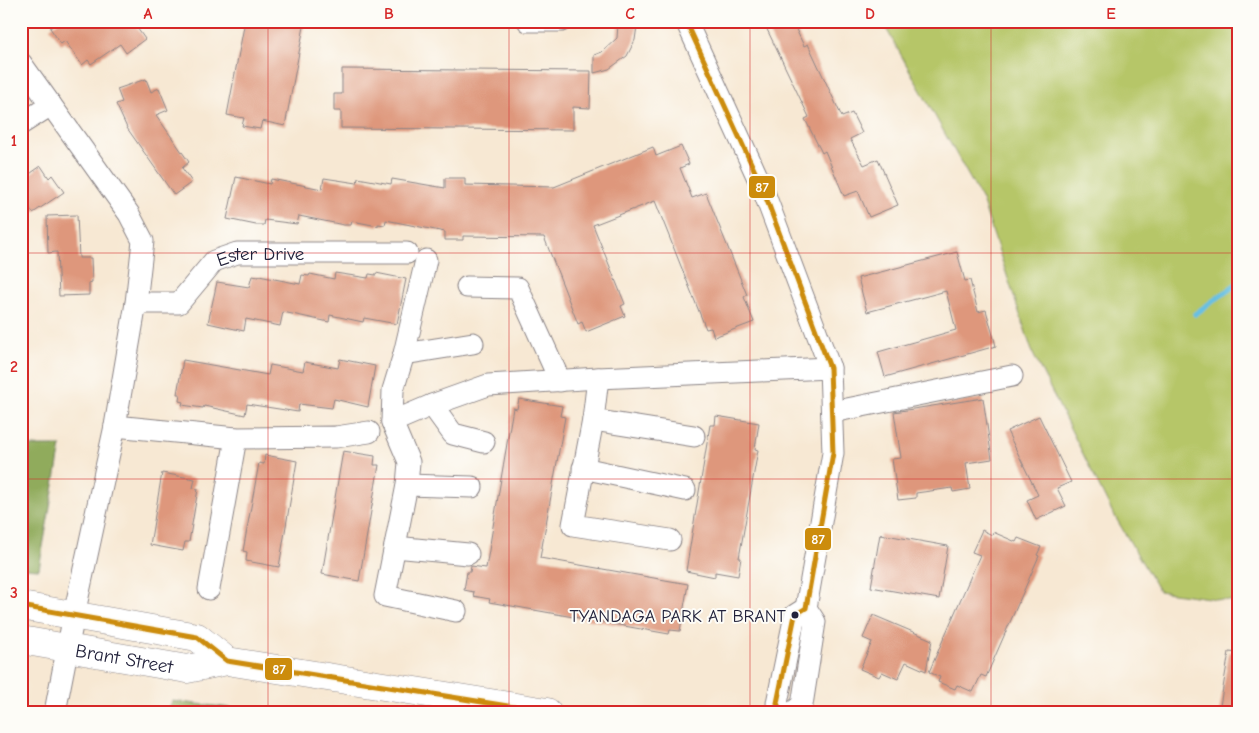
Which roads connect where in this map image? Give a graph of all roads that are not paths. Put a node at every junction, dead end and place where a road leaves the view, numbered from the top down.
1 (528, 21) edge
2 (561, 21) edge
3 (686, 21) edge
4 (21, 63) edge
5 (51, 105) junction
6 (21, 124) edge
7 (467, 287) dead end
8 (136, 304) junction
9 (473, 343) dead end
10 (404, 354) junction
11 (830, 368) junction
12 (1012, 376) dead end
13 (598, 378) junction
14 (560, 381) junction
15 (432, 405) junction
16 (832, 412) junction
17 (593, 420) junction
18 (392, 422) junction
19 (116, 426) junction
20 (369, 432) dead end
21 (694, 436) dead end
22 (236, 438) junction
23 (484, 442) dead end
24 (584, 468) junction
25 (407, 485) junction
26 (472, 487) dead end
27 (685, 490) dead end
28 (670, 540) dead end
29 (395, 546) junction
30 (468, 554) dead end
31 (209, 589) dead end
32 (21, 606) edge
33 (806, 608) junction
34 (456, 611) dead end
35 (74, 615) junction
36 (21, 640) edge
37 (67, 648) junction
38 (227, 661) junction
39 (55, 712) edge
40 (548, 712) edge
41 (781, 712) edge
42 (793, 712) edge

1 - 2 street
3 - 11 street
4 - 5 street
5 - 6 street
5 - 8 street
7 - 14 street
8 - 10 street, Ester Drive
8 - 19 street
9 - 10 street
10 - 18 street
11 - 13 street
11 - 16 street
12 - 16 street
13 - 14 street
13 - 17 street
14 - 15 street
15 - 18 street
15 - 23 street
16 - 33 street
17 - 21 street
17 - 24 street
18 - 25 street
19 - 22 street
19 - 35 street
20 - 22 street
22 - 31 street
24 - 27 street
24 - 28 street
25 - 26 street
25 - 29 street
29 - 30 street
29 - 34 street
32 - 35 main road, Brant Street
33 - 41 street
33 - 42 street
35 - 37 street
35 - 38 main road, Brant Street
36 - 37 main road, Brant Street
37 - 38 main road, Brant Street
37 - 39 street
38 - 40 main road, Brant Street

